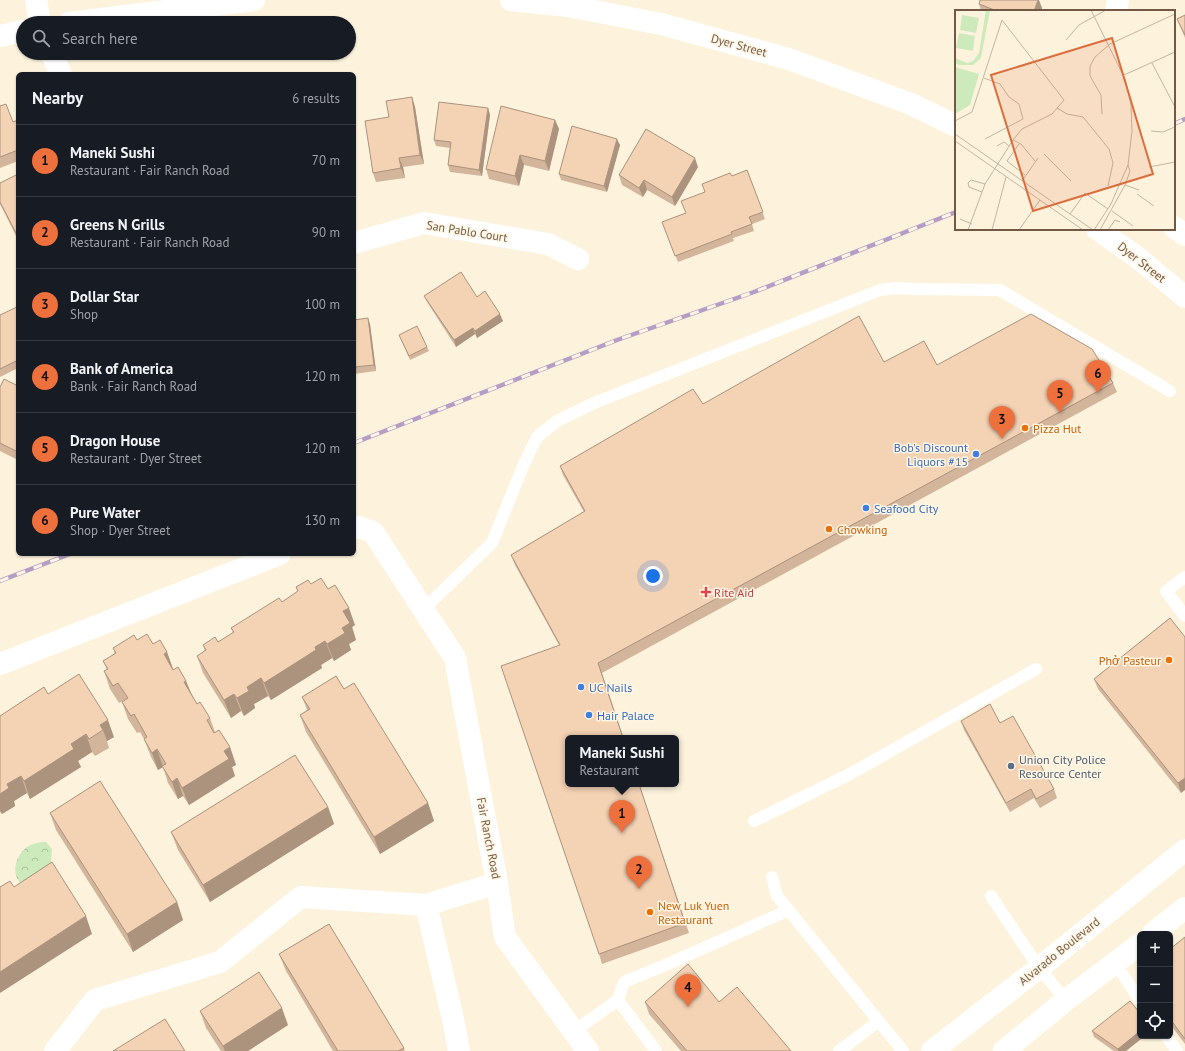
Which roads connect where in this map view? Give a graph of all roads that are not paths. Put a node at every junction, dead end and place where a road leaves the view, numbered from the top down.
1 (36, 0) edge
2 (254, 0) edge
3 (511, 0) edge
4 (1118, 0) edge
5 (1116, 10) edge
6 (39, 16) edge
7 (125, 16) edge
8 (16, 33) edge
9 (0, 36) edge
10 (54, 60) edge
11 (60, 72) edge
12 (955, 126) edge
13 (1175, 228) edge
14 (1098, 230) edge
15 (1185, 234) edge
16 (356, 242) edge
17 (578, 259) dead end
18 (1185, 297) edge
19 (1170, 391) dead end
20 (356, 528) edge
21 (275, 556) edge
22 (1185, 577) edge
23 (424, 609) junction
24 (1185, 616) edge
25 (0, 664) edge
26 (1036, 669) dead end
27 (754, 822) dead end
28 (1185, 850) edge
29 (772, 877) dead end
30 (497, 883) junction
31 (991, 896) dead end
32 (426, 905) junction
33 (1185, 908) edge
34 (789, 910) junction
35 (1156, 931) edge
36 (1137, 946) edge
37 (1115, 963) junction
38 (1039, 968) junction
39 (1137, 996) edge
40 (618, 1000) junction
41 (1066, 1000) junction
42 (879, 1021) junction
43 (573, 1032) junction
44 (1168, 1039) edge
45 (55, 1051) edge
46 (459, 1051) edge
47 (588, 1051) edge
48 (656, 1051) edge
49 (839, 1051) edge
50 (903, 1051) edge
51 (932, 1051) edge
52 (1004, 1051) edge
53 (1176, 1051) edge

1 - 6 street
2 - 7 street
3 - 12 street, Dyer Street
4 - 5 street
8 - 9 street
10 - 11 street
13 - 15 street
14 - 18 street, Dyer Street
16 - 17 street, San Pablo Court
19 - 23 lane
20 - 23 street, Fair Ranch Road
21 - 25 street
22 - 24 lane
23 - 30 street, Fair Ranch Road
26 - 27 lane
28 - 38 street, Alvarado Boulevard
29 - 34 lane
30 - 32 street
30 - 43 street, Fair Ranch Road
31 - 38 lane
32 - 45 street
32 - 46 street
33 - 35 street
34 - 40 lane
34 - 42 lane
36 - 37 street
37 - 39 lane
37 - 41 street
38 - 41 lane
38 - 51 street, Alvarado Boulevard
40 - 43 lane
40 - 48 lane
41 - 52 street
42 - 49 lane
42 - 50 lane
43 - 47 street, Fair Ranch Road
44 - 53 lane

